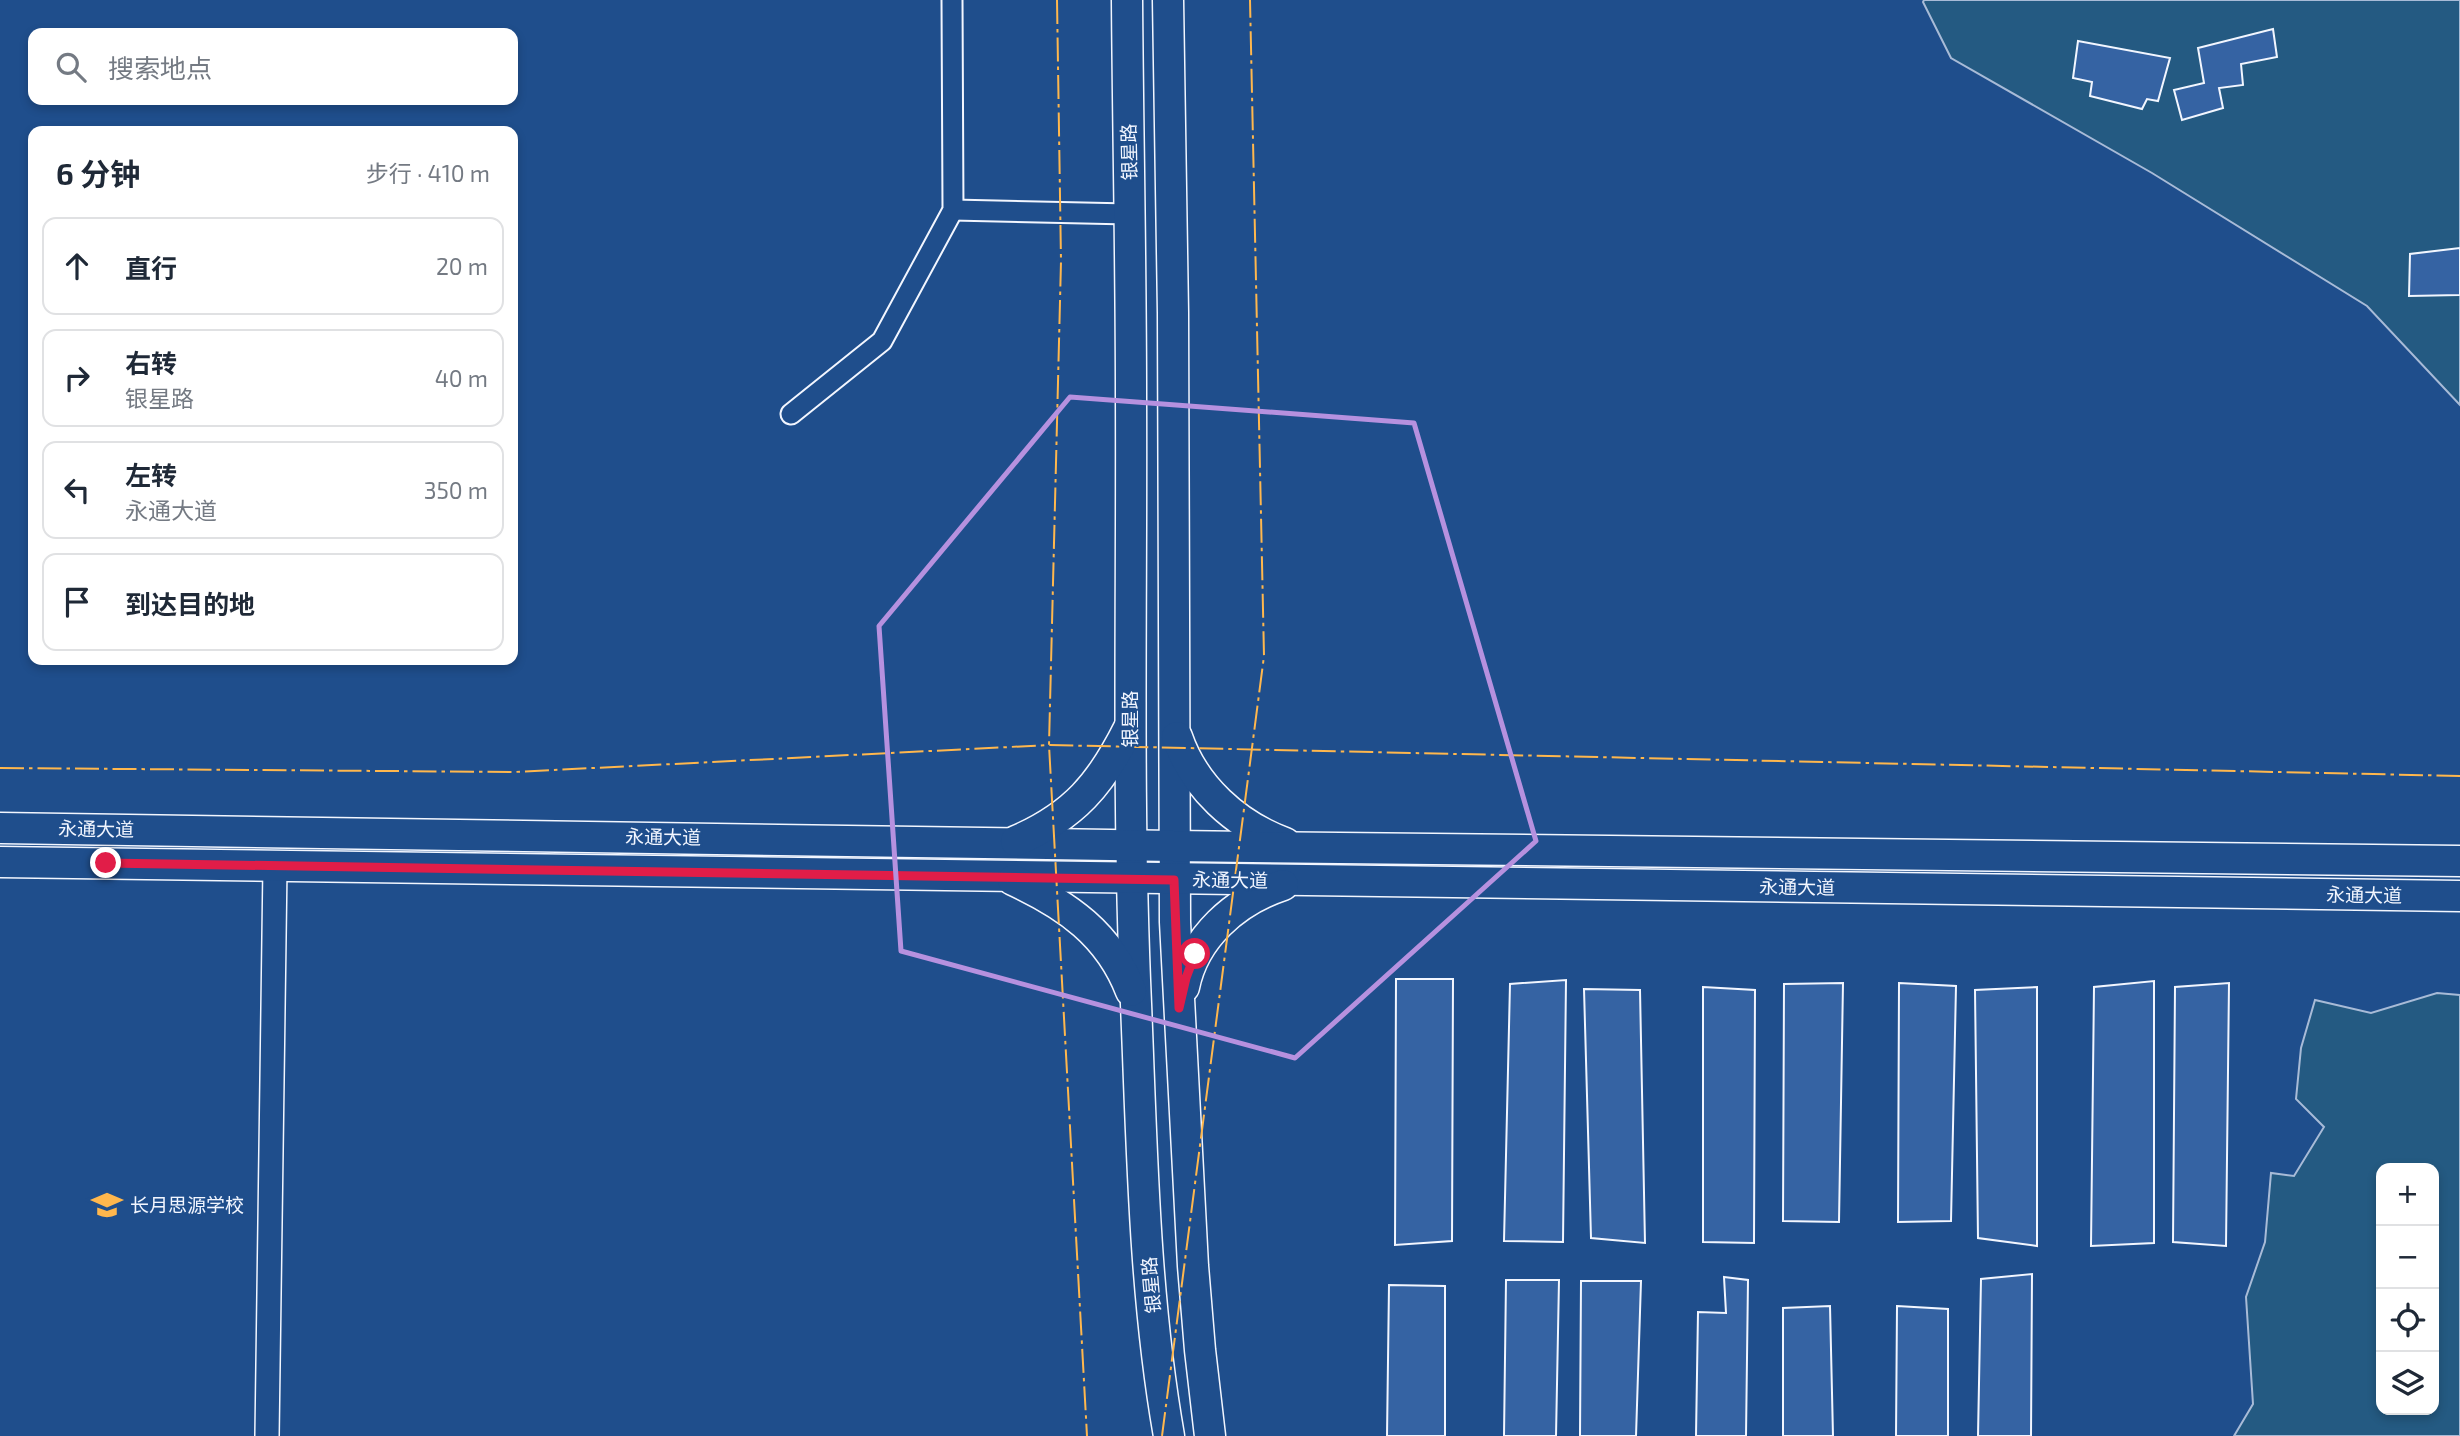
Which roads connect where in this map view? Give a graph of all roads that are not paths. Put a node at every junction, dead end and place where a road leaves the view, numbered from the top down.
1 (952, 0) edge
2 (1127, 0) edge
3 (1168, 0) edge
4 (953, 210) junction
5 (1129, 214) junction
6 (791, 414) dead end
7 (1130, 725) junction
8 (1173, 727) junction
9 (0, 828) edge
10 (1011, 843) junction
11 (1131, 845) junction
12 (1173, 846) junction
13 (1295, 847) junction
14 (2460, 861) edge
15 (0, 862) edge
16 (275, 866) junction
17 (1006, 877) junction
18 (1132, 879) junction
19 (1174, 880) junction
20 (1295, 881) junction
21 (2460, 896) edge
22 (1136, 1003) junction
23 (1179, 1008) junction
24 (267, 1436) edge
25 (1169, 1436) edge
26 (1210, 1436) edge

1 - 4 street
2 - 5 main road, 银星路
3 - 8 main road
4 - 5 street
4 - 6 street
5 - 7 main road, 银星路
7 - 10 main road
7 - 11 main road, 银星路
8 - 12 main road
8 - 13 main road
9 - 10 main road, 永通大道
10 - 11 main road, 永通大道
11 - 12 main road, 永通大道
11 - 18 main road, 银星路
12 - 13 main road, 永通大道
12 - 19 main road
13 - 14 main road, 永通大道
15 - 16 main road, 永通大道
16 - 17 main road, 永通大道
16 - 24 street
17 - 18 main road, 永通大道
17 - 22 main road
18 - 19 main road, 永通大道
18 - 22 main road, 银星路
19 - 20 main road, 永通大道
19 - 23 main road
20 - 21 main road, 永通大道
20 - 23 main road
22 - 25 main road, 银星路
23 - 26 main road

